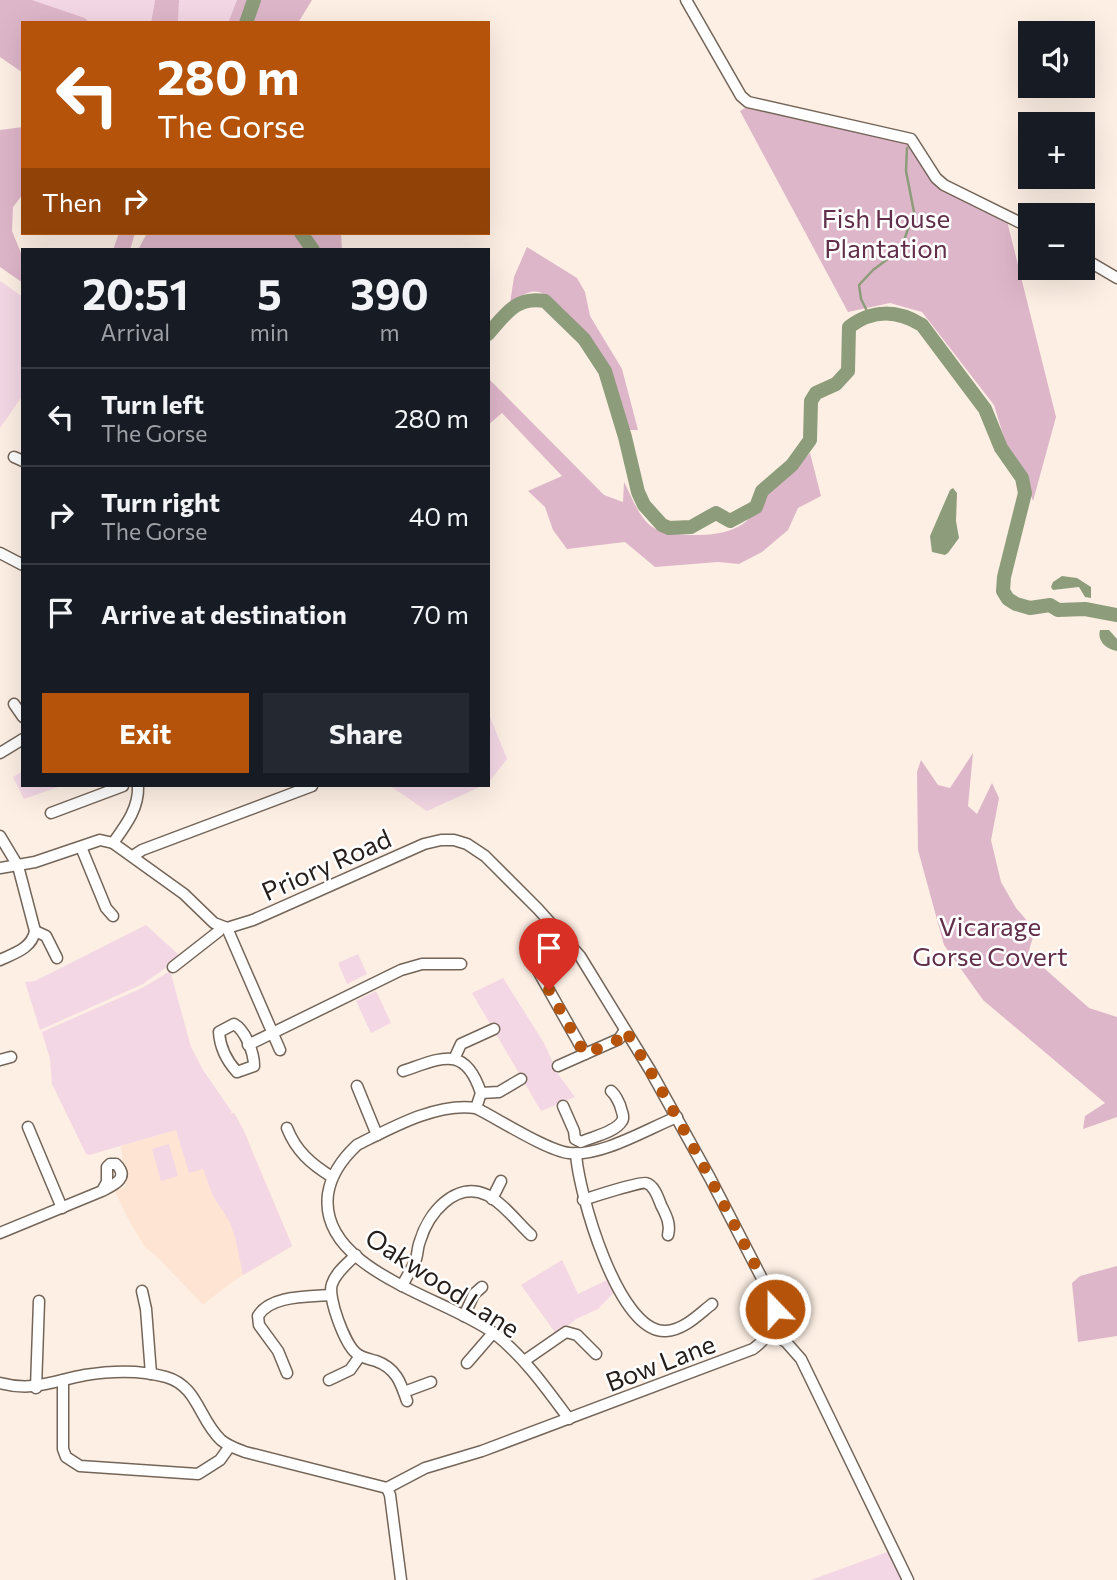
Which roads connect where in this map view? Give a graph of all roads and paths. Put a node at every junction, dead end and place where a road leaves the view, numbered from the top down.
1 (687, 0) edge
2 (1018, 222) edge
3 (1095, 265) edge
4 (1117, 278) edge
5 (0, 553) edge
6 (21, 564) edge
7 (14, 704) dead end
8 (21, 715) edge
9 (21, 739) edge
10 (0, 754) edge
11 (120, 787) edge
12 (138, 787) edge
13 (309, 787) edge
14 (51, 813) dead end
15 (0, 836) edge
16 (113, 843) junction
17 (80, 847) junction
18 (134, 856) junction
19 (18, 866) junction
20 (0, 868) edge
21 (113, 916) dead end
22 (224, 927) junction
23 (35, 930) junction
24 (57, 958) dead end
25 (0, 960) edge
26 (461, 964) dead end
27 (173, 967) dead end
28 (537, 969) dead end
29 (494, 1029) dead end
30 (625, 1030) junction
31 (273, 1032) junction
32 (248, 1045) junction
33 (280, 1050) dead end
34 (585, 1054) junction
35 (455, 1057) junction
36 (558, 1066) dead end
37 (403, 1071) dead end
38 (521, 1079) dead end
39 (357, 1086) dead end
40 (611, 1091) dead end
41 (481, 1093) junction
42 (563, 1106) dead end
43 (476, 1108) junction
44 (677, 1117) junction
45 (28, 1127) dead end
46 (287, 1128) dead end
47 (608, 1131) junction
48 (377, 1135) junction
49 (613, 1144) junction
50 (576, 1153) junction
51 (332, 1177) junction
52 (501, 1181) dead end
53 (102, 1191) dead end
54 (492, 1199) junction
55 (583, 1200) junction
56 (62, 1208) junction
57 (0, 1233) edge
58 (531, 1235) dead end
59 (668, 1236) dead end
60 (356, 1255) junction
61 (402, 1286) junction
62 (482, 1287) dead end
63 (142, 1292) dead end
64 (330, 1295) junction
65 (39, 1301) dead end
66 (712, 1304) dead end
67 (464, 1316) junction
68 (493, 1333) junction
69 (772, 1333) junction
70 (596, 1354) dead end
71 (360, 1356) junction
72 (524, 1361) junction
73 (467, 1363) dead end
74 (287, 1373) dead end
75 (151, 1374) junction
76 (63, 1380) junction
77 (329, 1380) dead end
78 (431, 1382) dead end
79 (0, 1383) edge
80 (36, 1388) junction
81 (569, 1419) junction
82 (230, 1446) junction
83 (387, 1488) junction
84 (401, 1580) edge
85 (908, 1580) edge

1 - 2 street
3 - 4 street
5 - 6 street
7 - 8 street
9 - 10 street
11 - 14 street
12 - 16 street
13 - 18 street
15 - 19 street
16 - 17 street
16 - 18 street
17 - 19 street
17 - 21 street
18 - 22 street
19 - 20 street
19 - 23 street
22 - 27 street
22 - 30 street, Priory Road
22 - 31 street
23 - 24 street
23 - 25 street
26 - 31 street
28 - 34 street
29 - 35 street
30 - 34 street
30 - 44 street
31 - 32 street
31 - 33 street
32 - 32 street
34 - 36 street
35 - 37 street
35 - 41 street
38 - 41 street
39 - 48 street
40 - 47 street
41 - 43 street
42 - 47 street
43 - 48 street, Oakwood Lane
43 - 50 street, Oakwood Lane
44 - 49 street, Oakwood Lane
44 - 69 street
45 - 56 street
46 - 51 street
47 - 49 street
48 - 51 street, Oakwood Lane
49 - 50 street, Oakwood Lane
50 - 55 street
51 - 60 street, Oakwood Lane
52 - 54 street
53 - 56 street
54 - 58 street
54 - 61 street
55 - 59 street
55 - 66 street
56 - 57 street
60 - 61 street, Oakwood Lane
60 - 64 street
61 - 67 street, Oakwood Lane
62 - 67 street
63 - 75 street
64 - 71 street
64 - 74 street
65 - 80 street
67 - 68 street, Oakwood Lane
68 - 72 street, Oakwood Lane
68 - 73 street
69 - 81 street, Bow Lane
69 - 85 street
70 - 72 street
71 - 77 street
71 - 78 street
72 - 81 street, Oakwood Lane
75 - 76 street
75 - 82 street
76 - 80 street
76 - 82 street
79 - 80 street
81 - 83 street, Bow Lane
82 - 83 street
83 - 84 street

